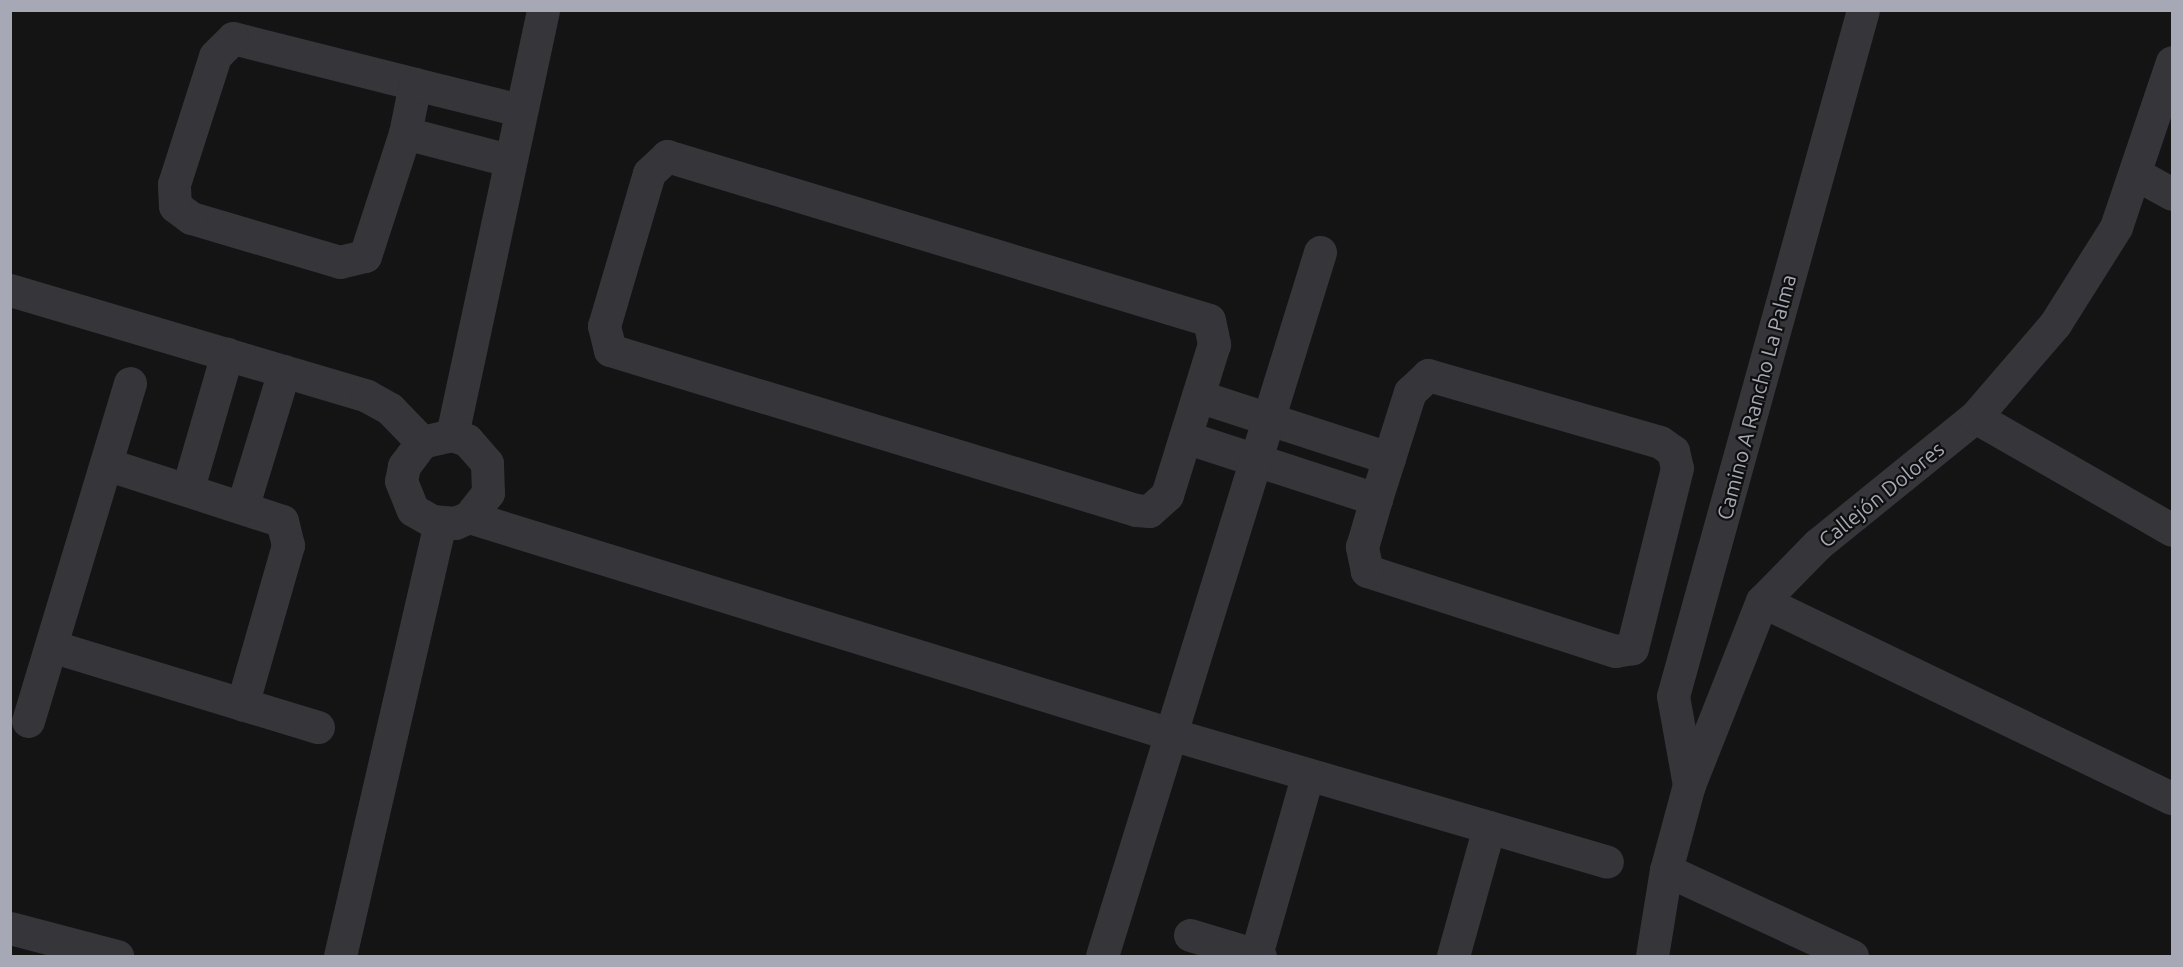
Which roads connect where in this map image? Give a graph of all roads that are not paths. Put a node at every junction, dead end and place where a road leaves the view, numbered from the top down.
1 (543, 10) edge
2 (1863, 10) edge
3 (2172, 62) edge
4 (415, 84) junction
5 (520, 110) junction
6 (405, 133) junction
7 (509, 159) junction
8 (2136, 174) junction
9 (2172, 194) edge
10 (1320, 252) dead end
11 (10, 290) edge
12 (227, 354) junction
13 (284, 371) junction
14 (130, 383) dead end
15 (1198, 396) junction
16 (1975, 417) junction
17 (1271, 420) junction
18 (1185, 437) junction
19 (437, 439) junction
20 (1389, 458) junction
21 (1258, 460) junction
22 (106, 464) junction
23 (188, 488) junction
24 (1376, 499) junction
25 (243, 505) junction
26 (454, 520) junction
27 (2172, 530) edge
28 (1762, 601) junction
29 (51, 646) junction
30 (242, 705) junction
31 (28, 721) dead end
32 (318, 728) dead end
33 (1174, 735) junction
34 (1308, 774) junction
35 (1689, 785) junction
36 (2172, 798) edge
37 (1489, 827) junction
38 (1607, 862) dead end
39 (1666, 870) junction
40 (10, 928) edge
41 (1190, 934) dead end
42 (1258, 956) edge
43 (117, 957) edge
44 (340, 957) edge
45 (1102, 957) edge
46 (1453, 957) edge
47 (1652, 957) edge
48 (1852, 957) edge

1 - 5 street
2 - 35 street, Camino A Rancho La Palma
3 - 8 street, Callejón Dolores
4 - 5 street
4 - 6 street
4 - 6 street
5 - 7 street
6 - 7 street
7 - 19 street
8 - 9 street
8 - 16 street, Callejón Dolores
10 - 17 street
11 - 12 street
12 - 13 street
12 - 23 street
13 - 19 street
13 - 25 street
14 - 22 street
15 - 17 street
15 - 18 street
15 - 18 street
16 - 27 street
16 - 28 street, Callejón Dolores
17 - 20 street
17 - 21 street
18 - 21 street
19 - 26 street
19 - 26 street
20 - 24 street
20 - 24 street
21 - 24 street
21 - 33 street
22 - 23 street
22 - 29 street
23 - 25 street
25 - 30 street
26 - 33 street
26 - 44 street
28 - 35 street, Callejón Dolores
28 - 36 street
29 - 30 street
29 - 31 street
30 - 32 street
33 - 34 street
33 - 45 street
34 - 37 street
34 - 42 street
35 - 39 street, Callejón Dolores
37 - 38 street
37 - 46 street
39 - 47 street, Callejón Dolores
39 - 48 street
40 - 43 street
41 - 42 street

